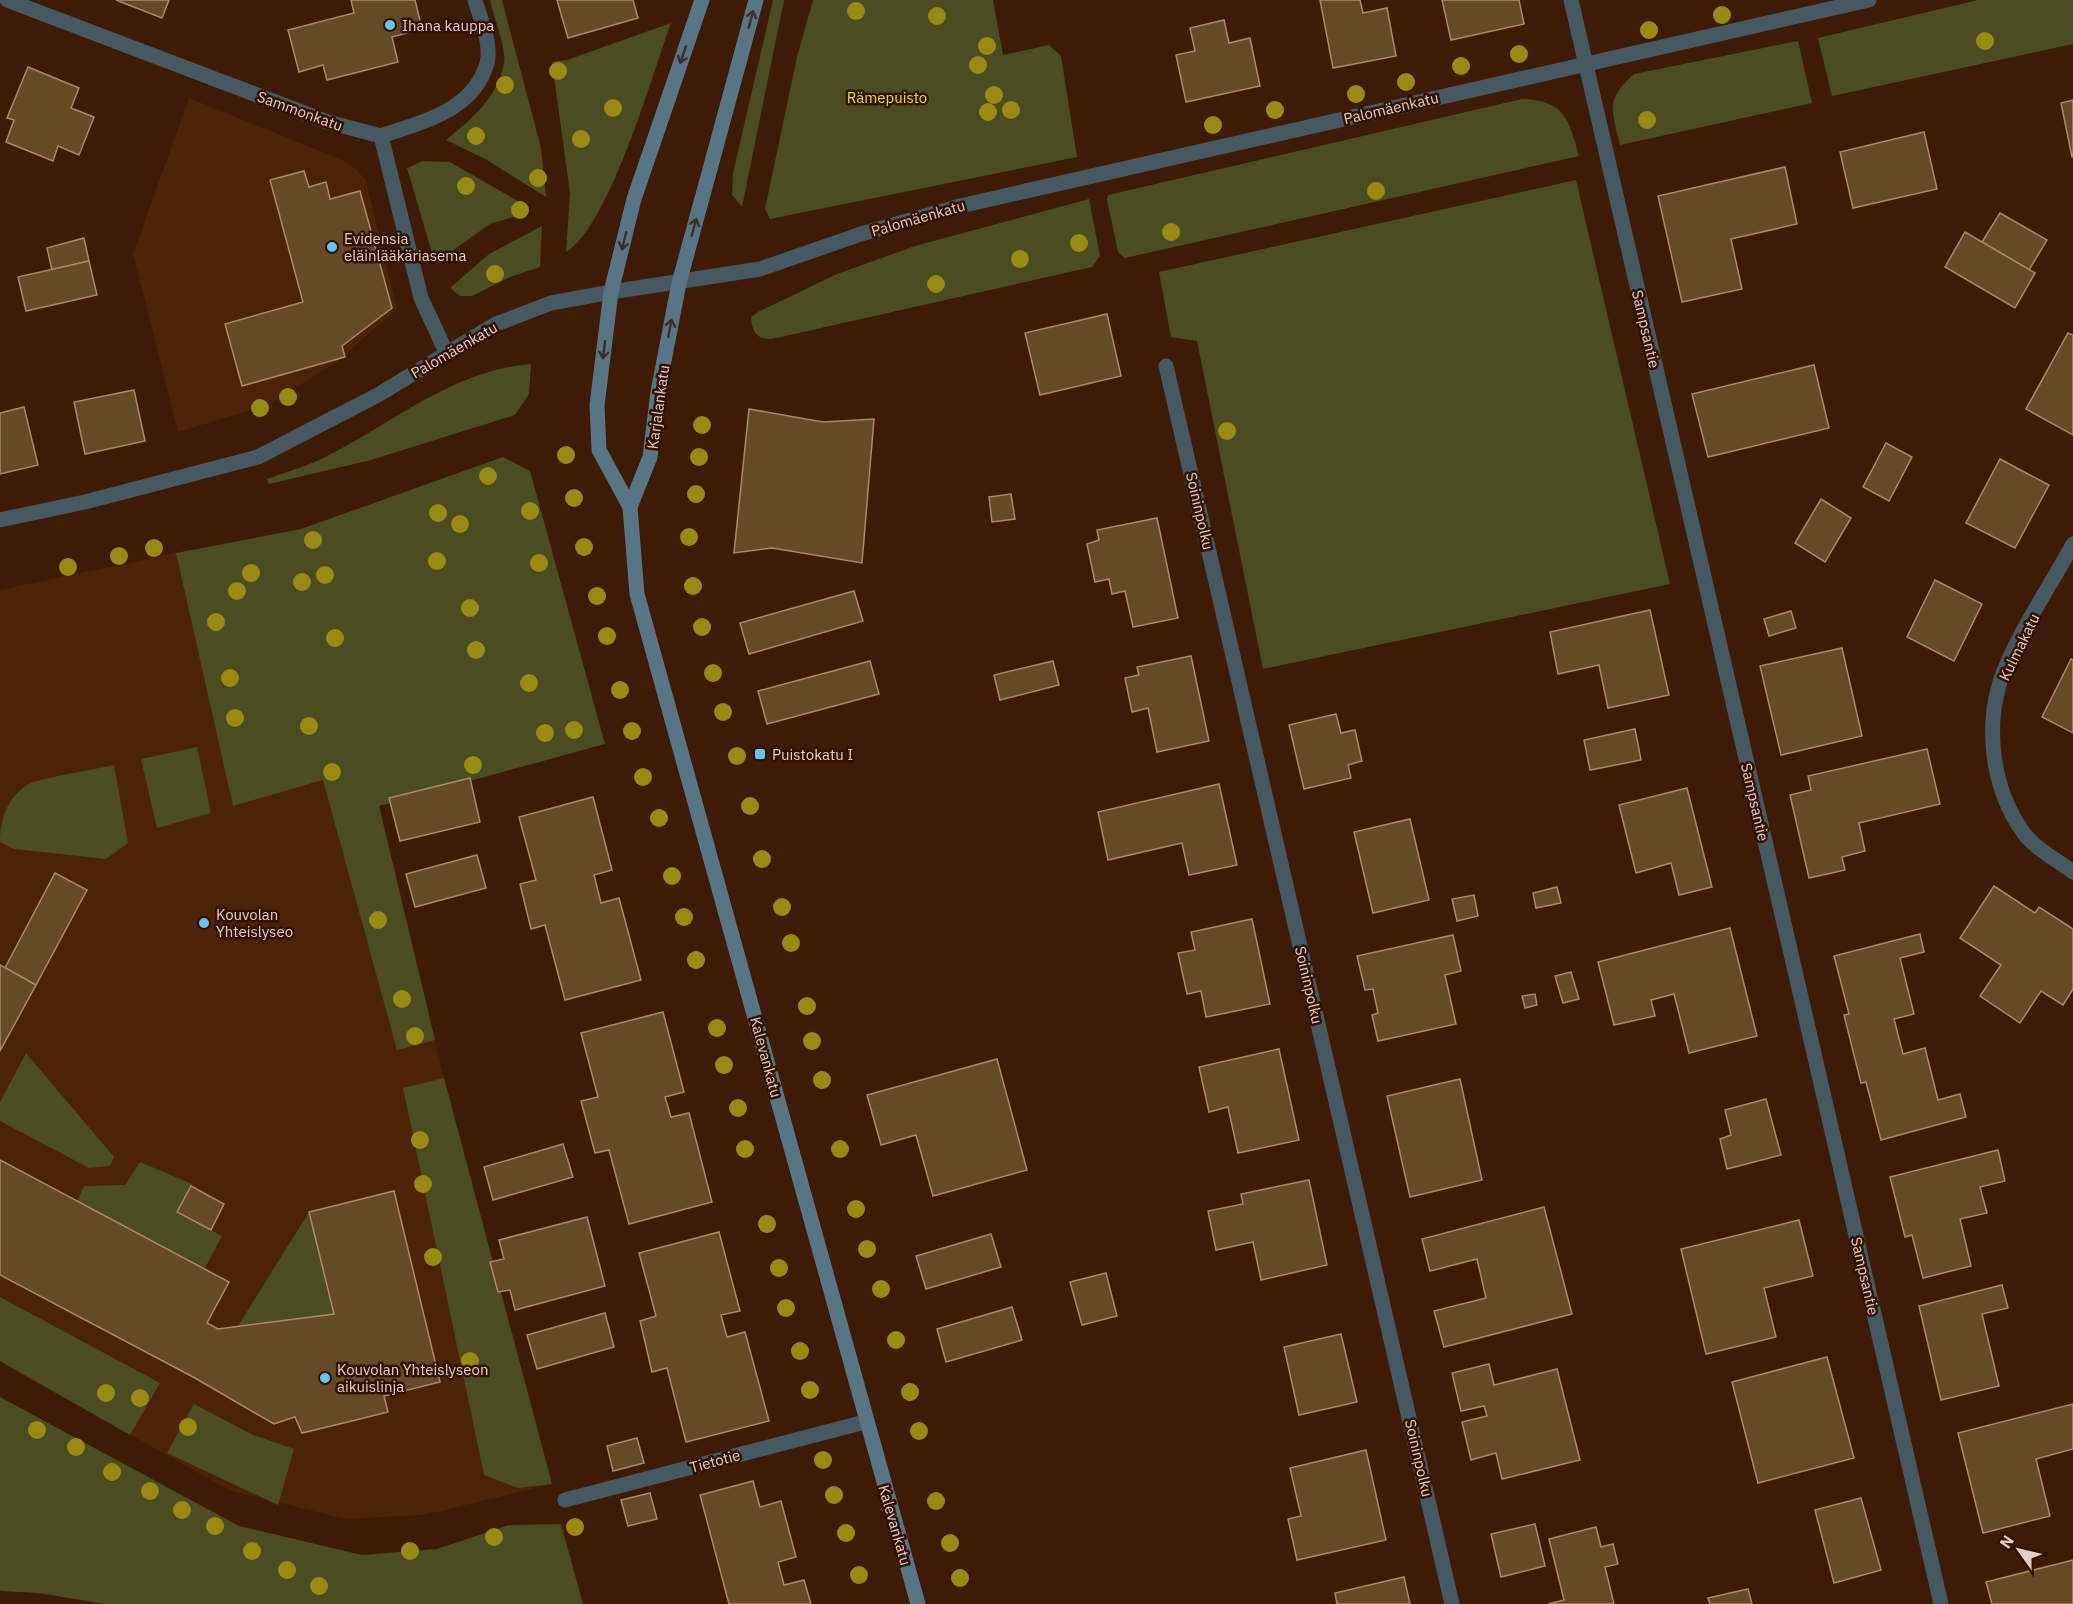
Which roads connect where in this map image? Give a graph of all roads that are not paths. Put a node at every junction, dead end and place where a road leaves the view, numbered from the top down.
1 (7, 0) edge
2 (475, 0) edge
3 (702, 0) edge
4 (756, 0) edge
5 (1571, 0) edge
6 (1869, 0) edge
7 (1584, 65) junction
8 (381, 136) junction
9 (679, 283) junction
10 (611, 292) junction
11 (447, 354) junction
12 (1166, 366) dead end
13 (630, 507) junction
14 (0, 520) edge
15 (2073, 544) edge
16 (2073, 872) edge
17 (865, 1422) junction
18 (565, 1500) dead end
19 (918, 1604) edge
20 (1452, 1604) edge
21 (1941, 1604) edge

1 - 8 street, Sammonkatu
2 - 8 street
3 -> 10 main road
9 -> 4 main road, Karjalankatu
5 - 7 street, Sampsantie
6 - 7 street, Palomäenkatu
7 - 9 street, Palomäenkatu
7 - 21 street, Sampsantie
8 - 11 street
9 - 10 street, Palomäenkatu
13 -> 9 main road, Karjalankatu
10 - 11 street, Palomäenkatu
10 -> 13 main road
11 - 14 street, Palomäenkatu
12 - 20 street, Soininpolku
13 - 17 main road, Kalevankatu
15 - 16 street, Kulmakatu
17 - 18 street, Tietotie
17 - 19 main road, Kalevankatu

